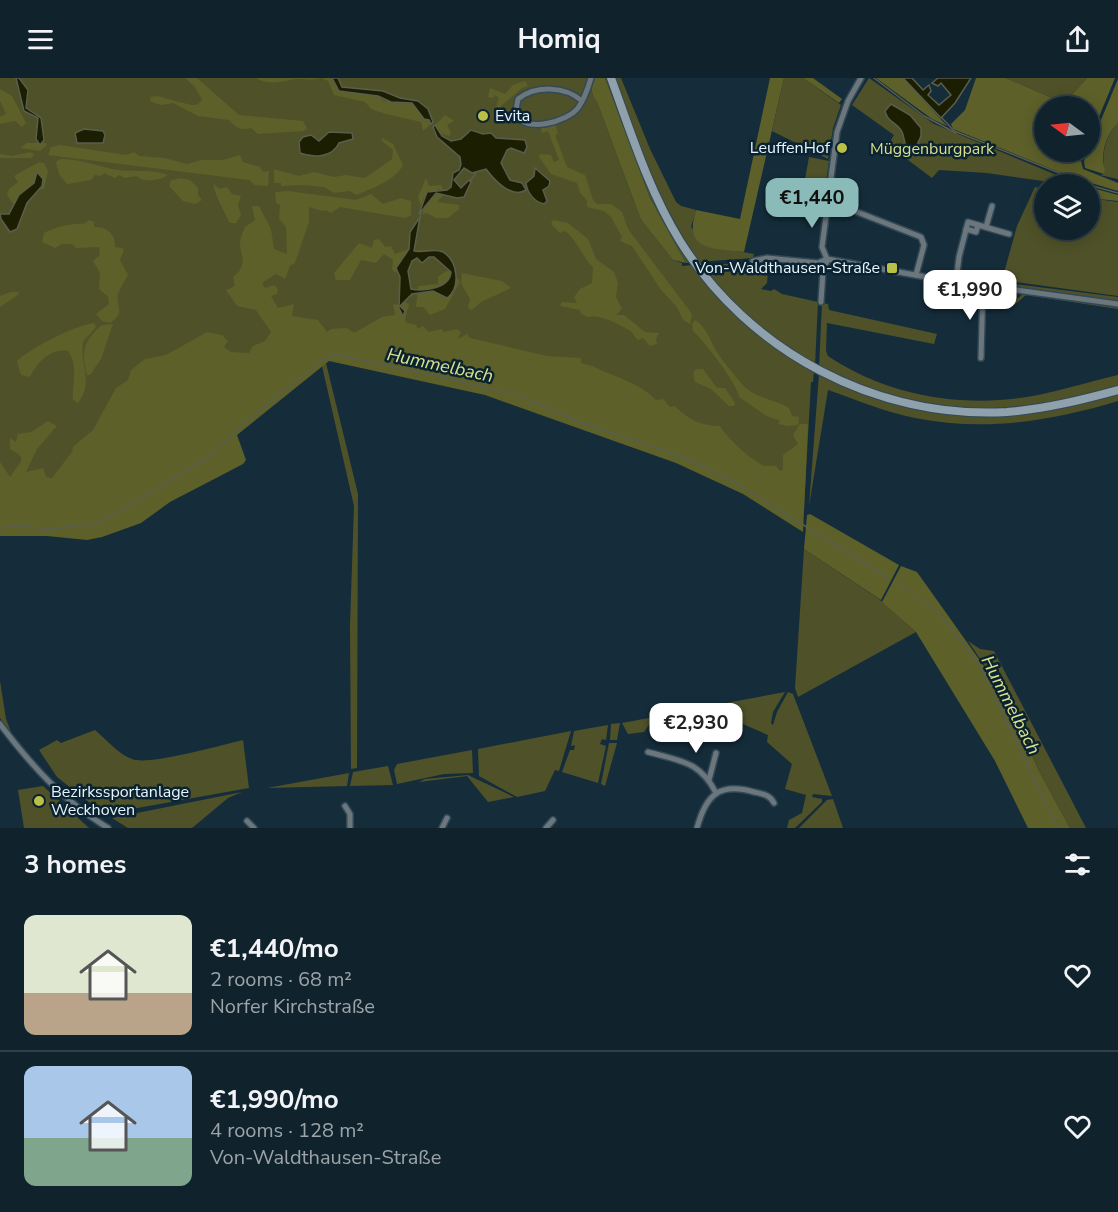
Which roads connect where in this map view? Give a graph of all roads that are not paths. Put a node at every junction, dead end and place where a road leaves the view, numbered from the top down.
1 (591, 78) edge
2 (612, 78) edge
3 (861, 78) edge
4 (582, 101) junction
5 (829, 201) junction
6 (992, 206) dead end
7 (986, 227) junction
8 (1009, 234) dead end
9 (825, 257) junction
10 (753, 261) dead end
11 (916, 275) junction
12 (957, 282) junction
13 (983, 285) junction
14 (821, 302) dead end
15 (1118, 304) edge
16 (981, 358) dead end
17 (1118, 390) edge
18 (0, 724) edge
19 (648, 752) dead end
20 (716, 753) dead end
21 (709, 780) junction
22 (716, 793) junction
23 (774, 803) dead end
24 (345, 806) dead end
25 (447, 818) dead end
26 (553, 820) dead end
27 (247, 821) dead end
28 (108, 828) edge
29 (254, 828) edge
30 (350, 828) edge
31 (442, 828) edge
32 (546, 828) edge
33 (697, 828) edge

1 - 4 street
2 - 17 main road
3 - 5 street
4 - 4 street
5 - 9 street
5 - 11 street
6 - 7 street
7 - 8 street
7 - 12 street
9 - 10 street
9 - 11 street
9 - 14 street
11 - 12 street
12 - 13 street
13 - 15 street
13 - 16 street
18 - 28 street
19 - 21 street
20 - 21 street
21 - 22 street
22 - 23 street
22 - 33 street
24 - 30 street
25 - 31 street
26 - 32 street
27 - 29 street

